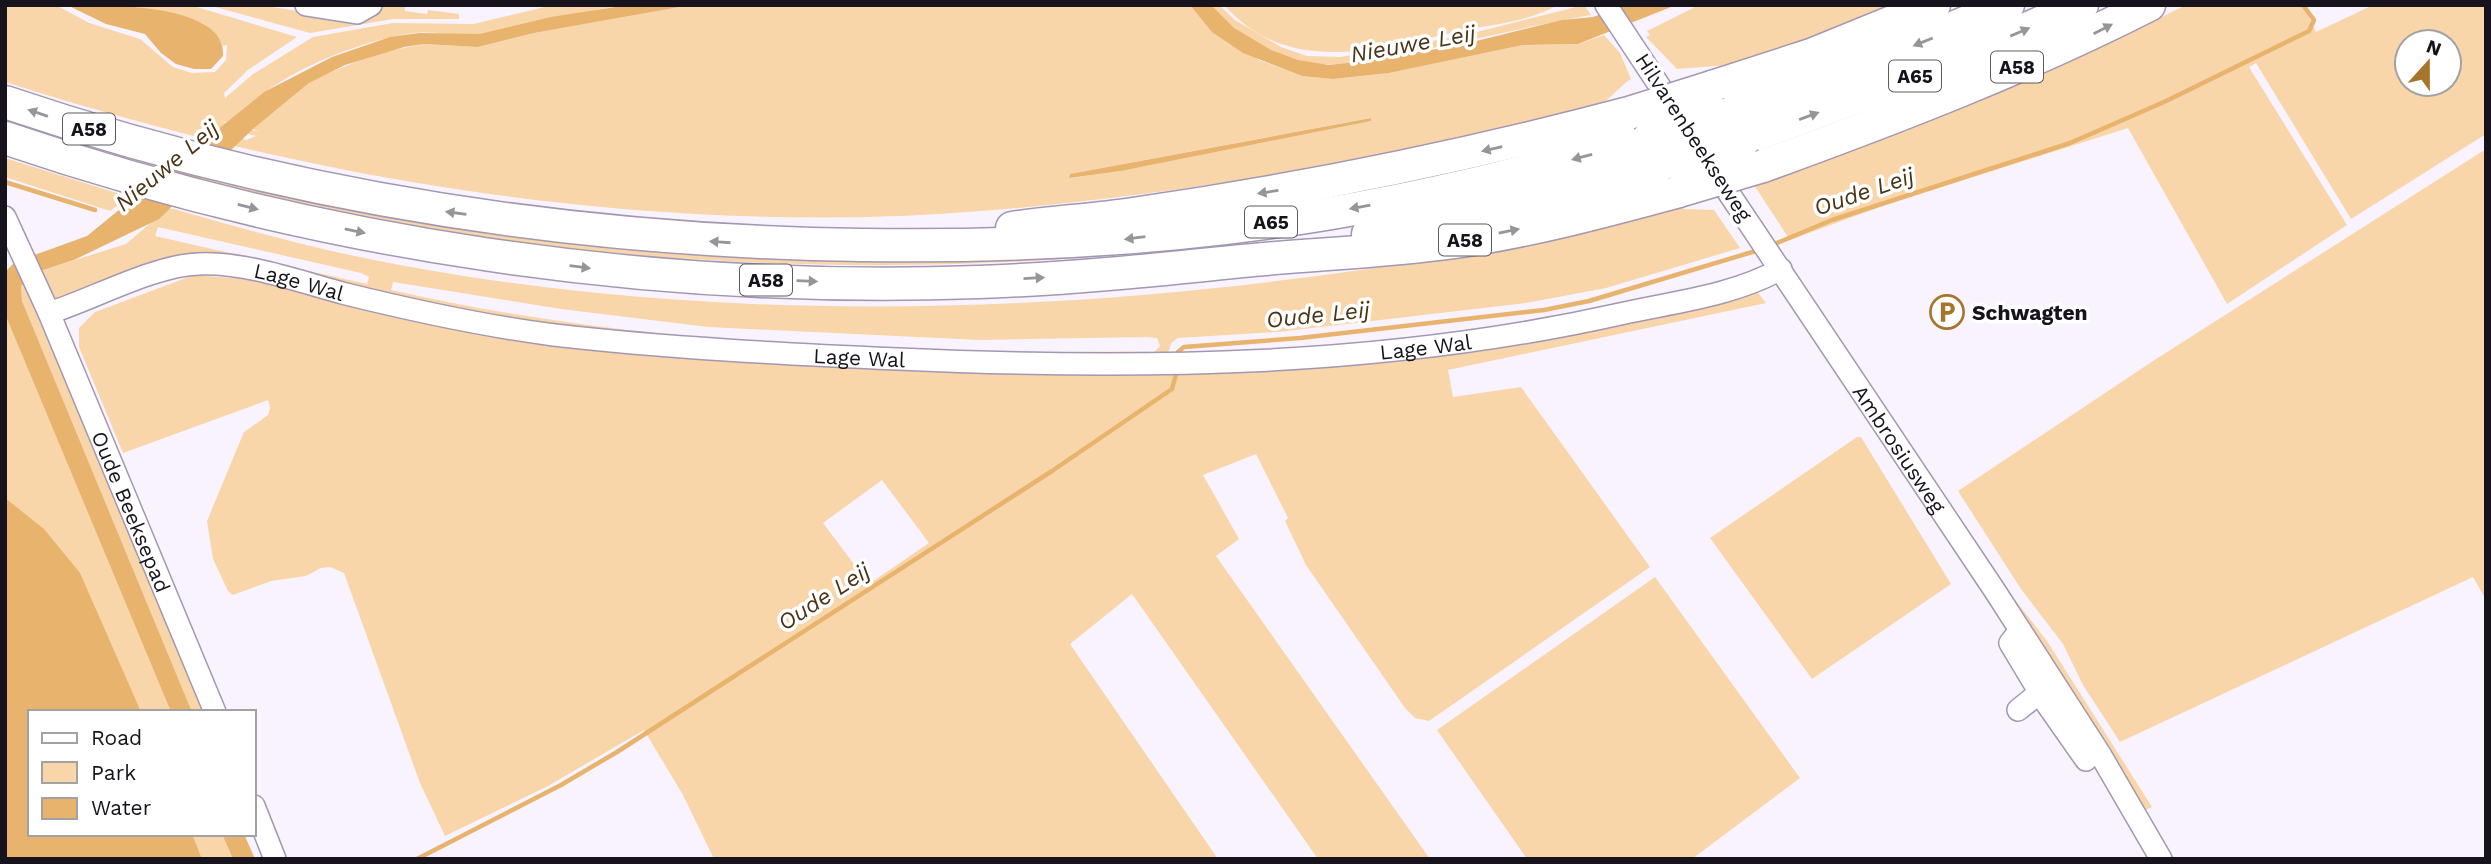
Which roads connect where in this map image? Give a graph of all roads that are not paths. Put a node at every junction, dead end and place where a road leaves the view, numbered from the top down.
1 (306, 5) edge
2 (370, 5) edge
3 (1606, 5) edge
4 (1934, 5) edge
5 (2008, 5) edge
6 (2082, 5) edge
7 (2149, 5) edge
8 (5, 102) edge
9 (1737, 127) junction
10 (5, 138) edge
11 (1656, 151) junction
12 (5, 217) edge
13 (886, 246) junction
14 (1771, 254) junction
15 (1247, 260) junction
16 (49, 313) junction
17 (2047, 687) junction
18 (214, 710) edge
19 (2018, 710) dead end
20 (2086, 760) dead end
21 (256, 811) edge
22 (275, 859) edge
23 (2161, 859) edge

1 - 2 street
3 - 14 street, Hilvarenbeekseweg
4 -> 13 highway, A58, bridge
5 -> 9 highway, A65
9 -> 6 highway, A65
15 -> 7 highway, A58, bridge
13 -> 8 highway, A58
9 - 11 highway, A65, bridge
10 -> 15 highway, A58
11 -> 13 highway, A65
11 - 15 highway, A65
12 - 16 street
14 - 16 street, Lage Wal
14 - 17 street, Ambrosiusweg
16 - 18 street, Oude Beeksepad
17 - 19 street
17 - 20 street, Ambrosiusweg
17 - 23 street, Ambrosiusweg
21 - 22 street

